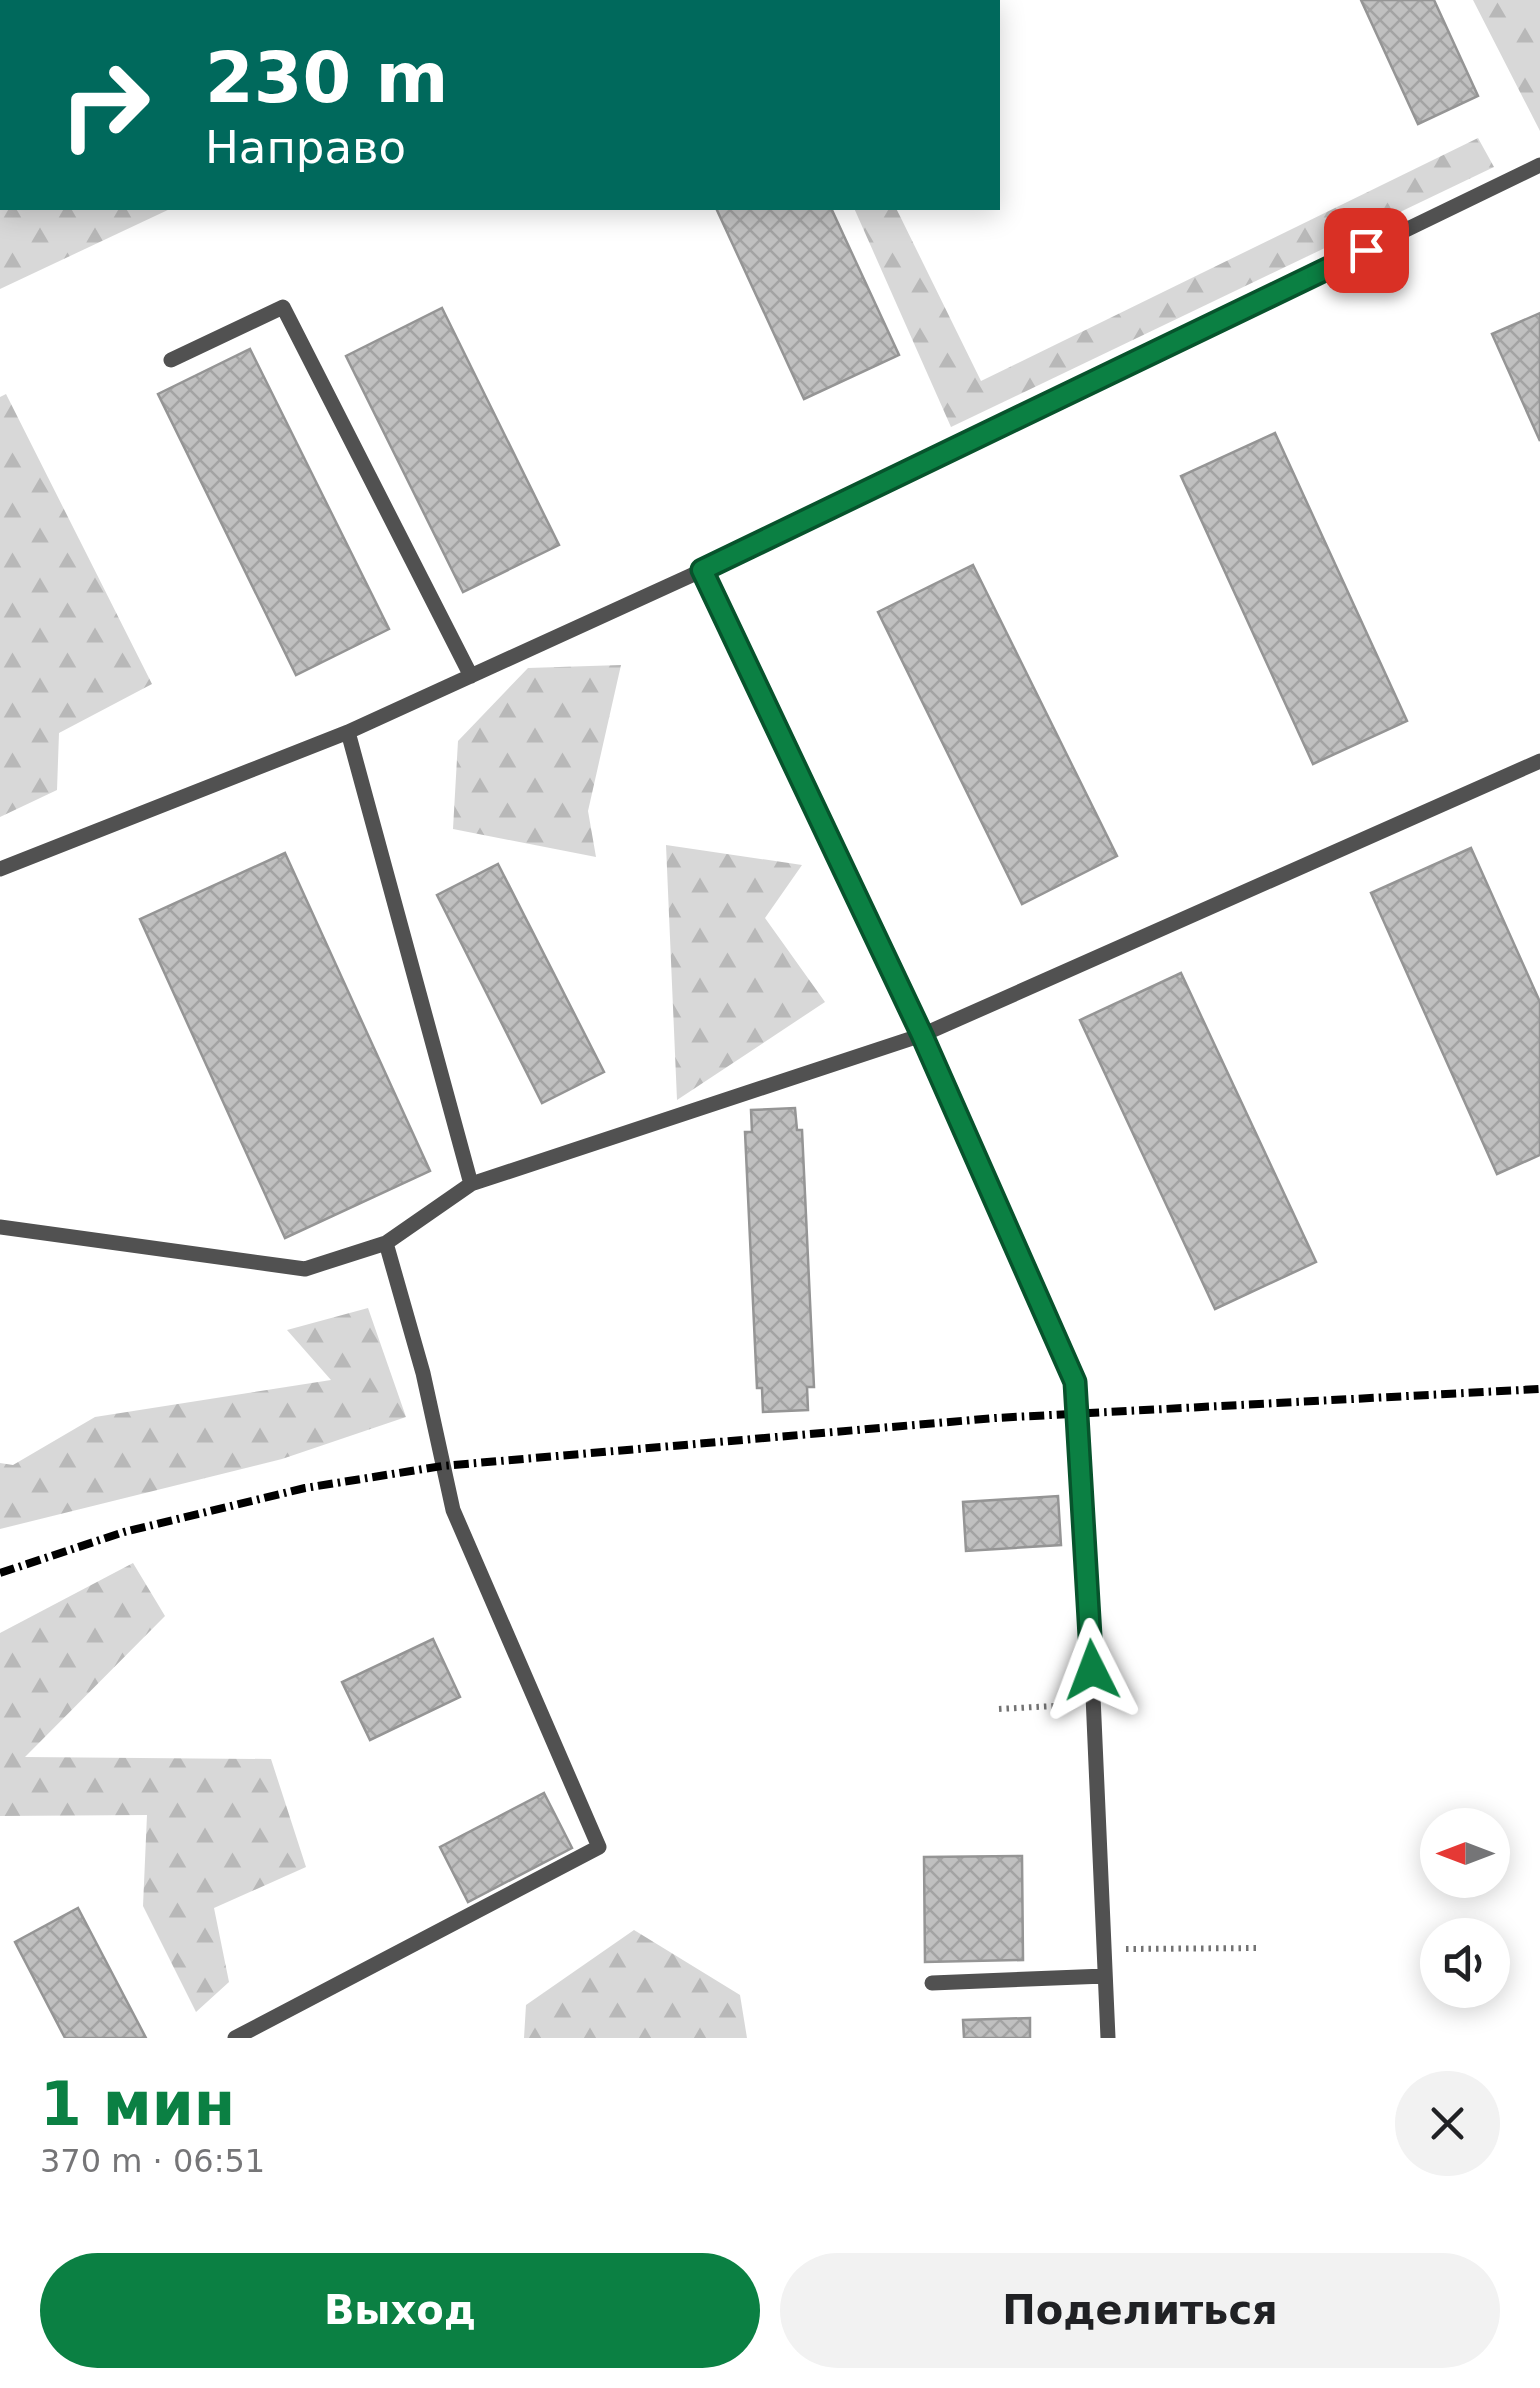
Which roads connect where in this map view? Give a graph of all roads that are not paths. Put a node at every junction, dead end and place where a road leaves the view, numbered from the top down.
1 (1540, 165) edge
2 (170, 360) dead end
3 (702, 570) junction
4 (470, 676) junction
5 (348, 732) junction
6 (1540, 760) edge
7 (0, 869) edge
8 (922, 1035) junction
9 (471, 1184) junction
10 (0, 1227) edge
11 (386, 1243) junction
12 (1105, 1976) junction
13 (932, 1984) dead end
14 (236, 2038) edge
15 (1108, 2038) edge

1 - 3 lane
2 - 4 lane
3 - 4 lane
3 - 8 lane
4 - 5 lane
5 - 7 lane
5 - 9 lane
6 - 8 lane
8 - 9 lane
8 - 12 lane
9 - 11 lane
10 - 11 lane
11 - 14 lane
12 - 13 lane
12 - 15 lane

